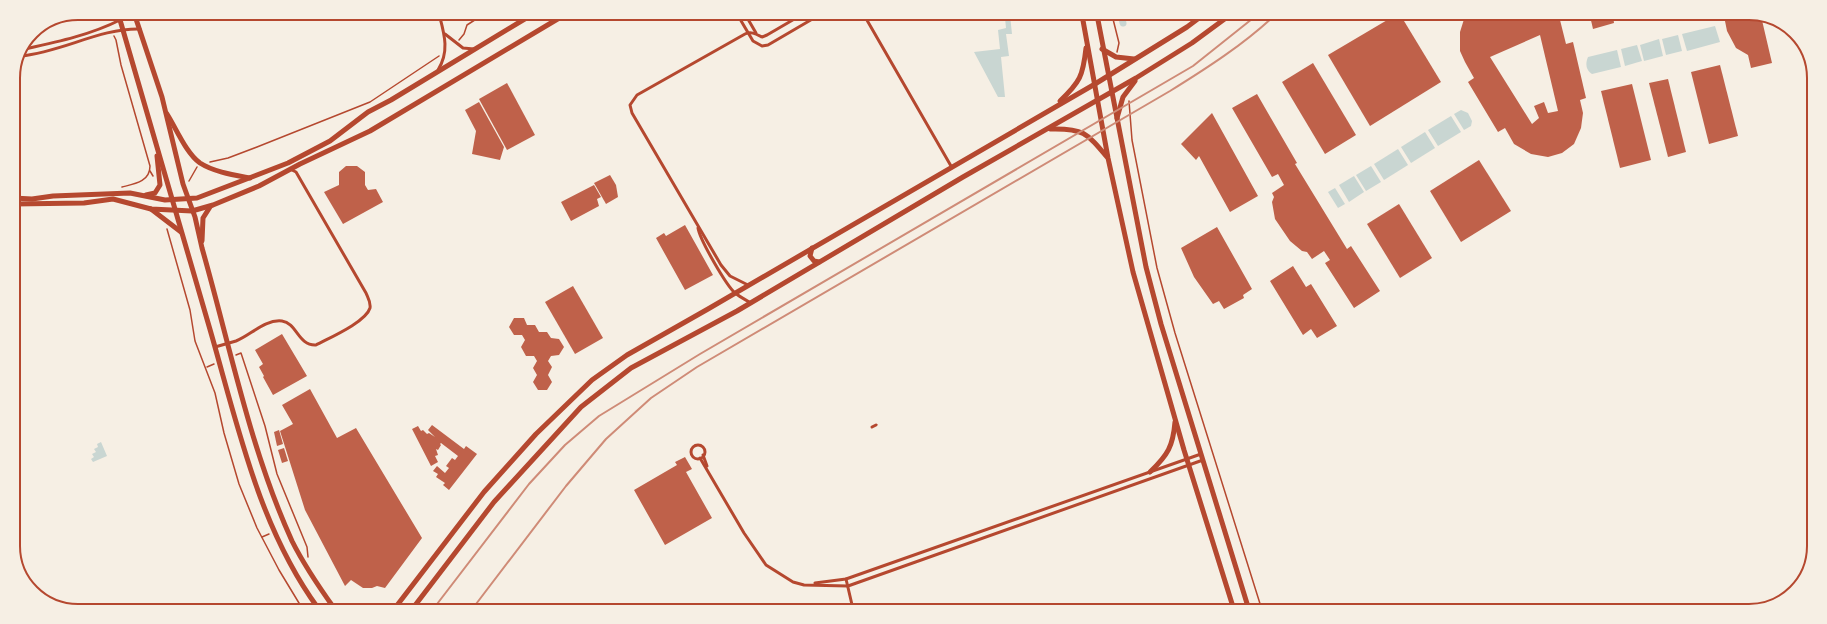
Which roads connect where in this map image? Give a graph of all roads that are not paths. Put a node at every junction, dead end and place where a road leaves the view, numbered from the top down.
1 (120, 20) joint
2 (137, 20) edge
3 (441, 20) edge
4 (523, 20) edge
5 (556, 20) edge
6 (741, 20) edge
7 (748, 20) edge
8 (792, 20) edge
9 (811, 20) edge
10 (868, 20) edge
11 (1083, 20) edge
12 (1098, 20) edge
13 (1195, 20) edge
14 (1223, 20) edge
15 (123, 29) junction
16 (140, 29) junction
17 (748, 32) junction
18 (756, 33) junction
19 (445, 34) junction
20 (1087, 43) junction
21 (29, 48) edge
22 (474, 49) junction
23 (1102, 49) junction
24 (24, 56) edge
25 (1134, 59) junction
26 (438, 71) junction
27 (1107, 76) junction
28 (1136, 78) junction
29 (1095, 84) junction
30 (1111, 93) junction
31 (1098, 101) junction
32 (1055, 106) junction
33 (164, 110) junction
34 (1117, 119) junction
35 (1048, 129) junction
36 (157, 148) junction
37 (1108, 158) junction
38 (300, 164) junction
39 (952, 166) junction
40 (290, 169) junction
41 (296, 172) junction
42 (250, 179) junction
43 (145, 195) junction
44 (20, 198) edge
45 (173, 199) junction
46 (188, 200) junction
47 (20, 204) edge
48 (213, 206) junction
49 (151, 209) junction
50 (175, 211) junction
51 (192, 212) junction
52 (698, 226) junction
53 (181, 232) junction
54 (202, 248) junction
55 (812, 248) junction
56 (820, 261) junction
57 (748, 285) junction
58 (735, 293) junction
59 (751, 303) junction
60 (229, 343) junction
61 (215, 347) junction
62 (1175, 419) junction
63 (876, 425) dead end
64 (872, 427) dead end
65 (1201, 454) junction
66 (703, 455) junction
67 (700, 458) junction
68 (1187, 459) junction
69 (1203, 460) junction
70 (1189, 465) junction
71 (708, 470) junction
72 (1150, 472) junction
73 (846, 579) junction
74 (804, 585) junction
75 (848, 586) junction
76 (315, 604) edge
77 (331, 604) edge
78 (398, 604) edge
79 (416, 604) edge
80 (852, 604) edge
81 (1232, 604) edge
82 (1247, 604) edge

1 - 15 main road
1 - 21 street
2 - 16 main road
3 - 19 street
4 - 22 main road
5 - 38 main road
6 - 17 street
7 - 18 street
8 - 18 street
9 - 17 street
10 - 39 street
11 - 20 main road
12 - 23 main road
13 - 25 main road
14 - 28 main road
15 - 16 street
15 - 24 street
15 - 36 main road
16 - 33 main road
17 - 18 street
17 - 52 street
19 - 22 street
19 - 26 street
20 - 29 main road
20 - 32 main road
22 - 26 main road
23 - 25 main road
23 - 27 main road
25 - 27 main road
26 - 42 main road
27 - 29 main road
27 - 30 main road
28 - 30 main road
28 - 34 main road
29 - 31 main road
29 - 32 main road
30 - 31 main road
30 - 34 main road
31 - 35 main road
31 - 37 main road
32 - 39 main road
33 - 42 main road
33 - 46 main road
34 - 65 main road
35 - 37 main road
35 - 56 main road
36 - 43 main road
36 - 45 main road
37 - 62 main road
38 - 40 main road
38 - 41 street
39 - 55 main road
40 - 41 street
40 - 48 main road
41 - 60 street
42 - 46 main road
43 - 44 main road
43 - 45 main road
45 - 46 main road
45 - 50 main road
46 - 51 main road
47 - 49 main road
48 - 51 main road
48 - 54 main road
49 - 50 main road
49 - 53 main road
50 - 51 main road
50 - 53 main road
51 - 54 main road
52 - 57 street
52 - 58 street
53 - 61 main road
54 - 60 main road
55 - 56 main road
55 - 57 main road
56 - 59 main road
57 - 58 main road
58 - 59 street
58 - 78 main road
59 - 79 main road
60 - 61 street
60 - 77 main road
61 - 76 main road
62 - 68 main road
62 - 72 main road
63 - 64 street
65 - 68 street
65 - 69 main road
66 - 67 street
66 - 67 street
66 - 71 street
67 - 71 street
68 - 70 main road
68 - 72 street
69 - 70 street
69 - 82 main road
70 - 75 street
70 - 81 main road
71 - 74 street
72 - 73 street
73 - 74 street
73 - 75 street
74 - 75 street
75 - 80 street

